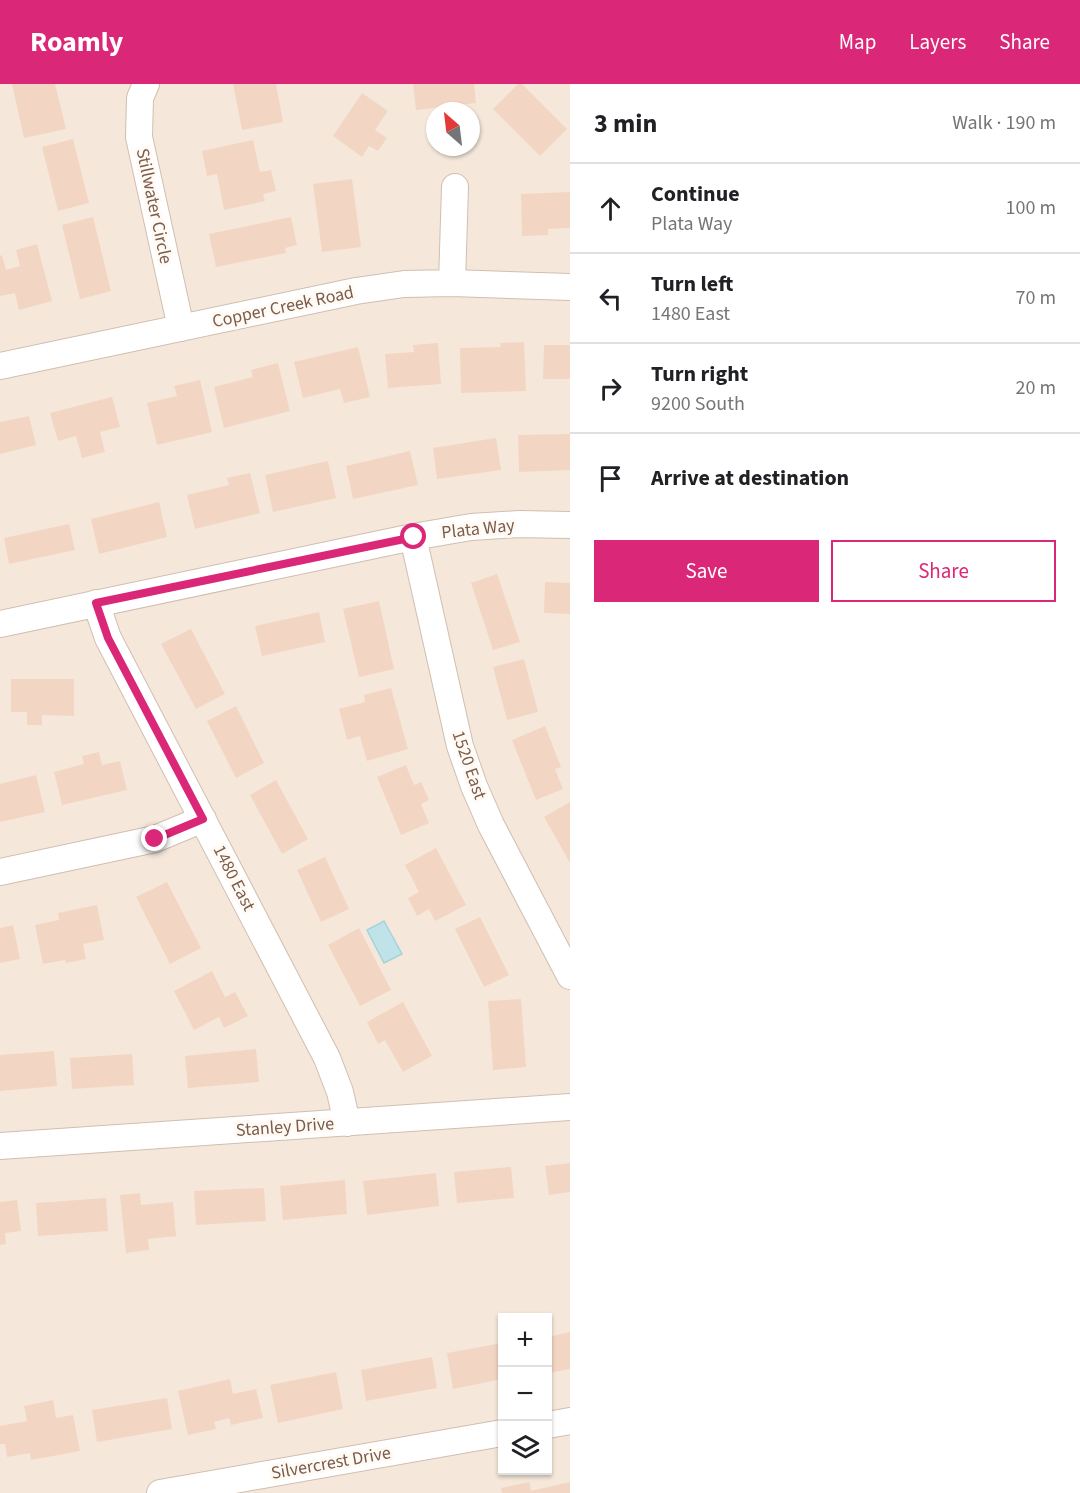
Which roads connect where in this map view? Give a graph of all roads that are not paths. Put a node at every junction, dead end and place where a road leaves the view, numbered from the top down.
1 (146, 84) edge
2 (455, 187) dead end
3 (452, 283) junction
4 (570, 287) edge
5 (181, 328) junction
6 (0, 366) edge
7 (570, 525) edge
8 (414, 537) junction
9 (96, 603) junction
10 (0, 624) edge
11 (203, 819) junction
12 (0, 872) edge
13 (570, 976) edge
14 (570, 1107) edge
15 (347, 1123) junction
16 (0, 1146) edge
17 (570, 1421) edge
18 (552, 1424) edge
19 (498, 1434) edge
20 (160, 1493) edge

1 - 5 street, Stillwater Circle
2 - 3 street
3 - 4 street, Copper Creek Road
3 - 5 street, Copper Creek Road
5 - 6 street, Copper Creek Road
7 - 8 street, Plata Way
8 - 9 street, Plata Way
8 - 13 street, 1520 East
9 - 10 street, Plata Way
9 - 11 street, 1480 East
11 - 12 street
11 - 15 street, 1480 East
14 - 15 street, Stanley Drive
15 - 16 street, Stanley Drive
17 - 18 street
19 - 20 street, Silvercrest Drive

